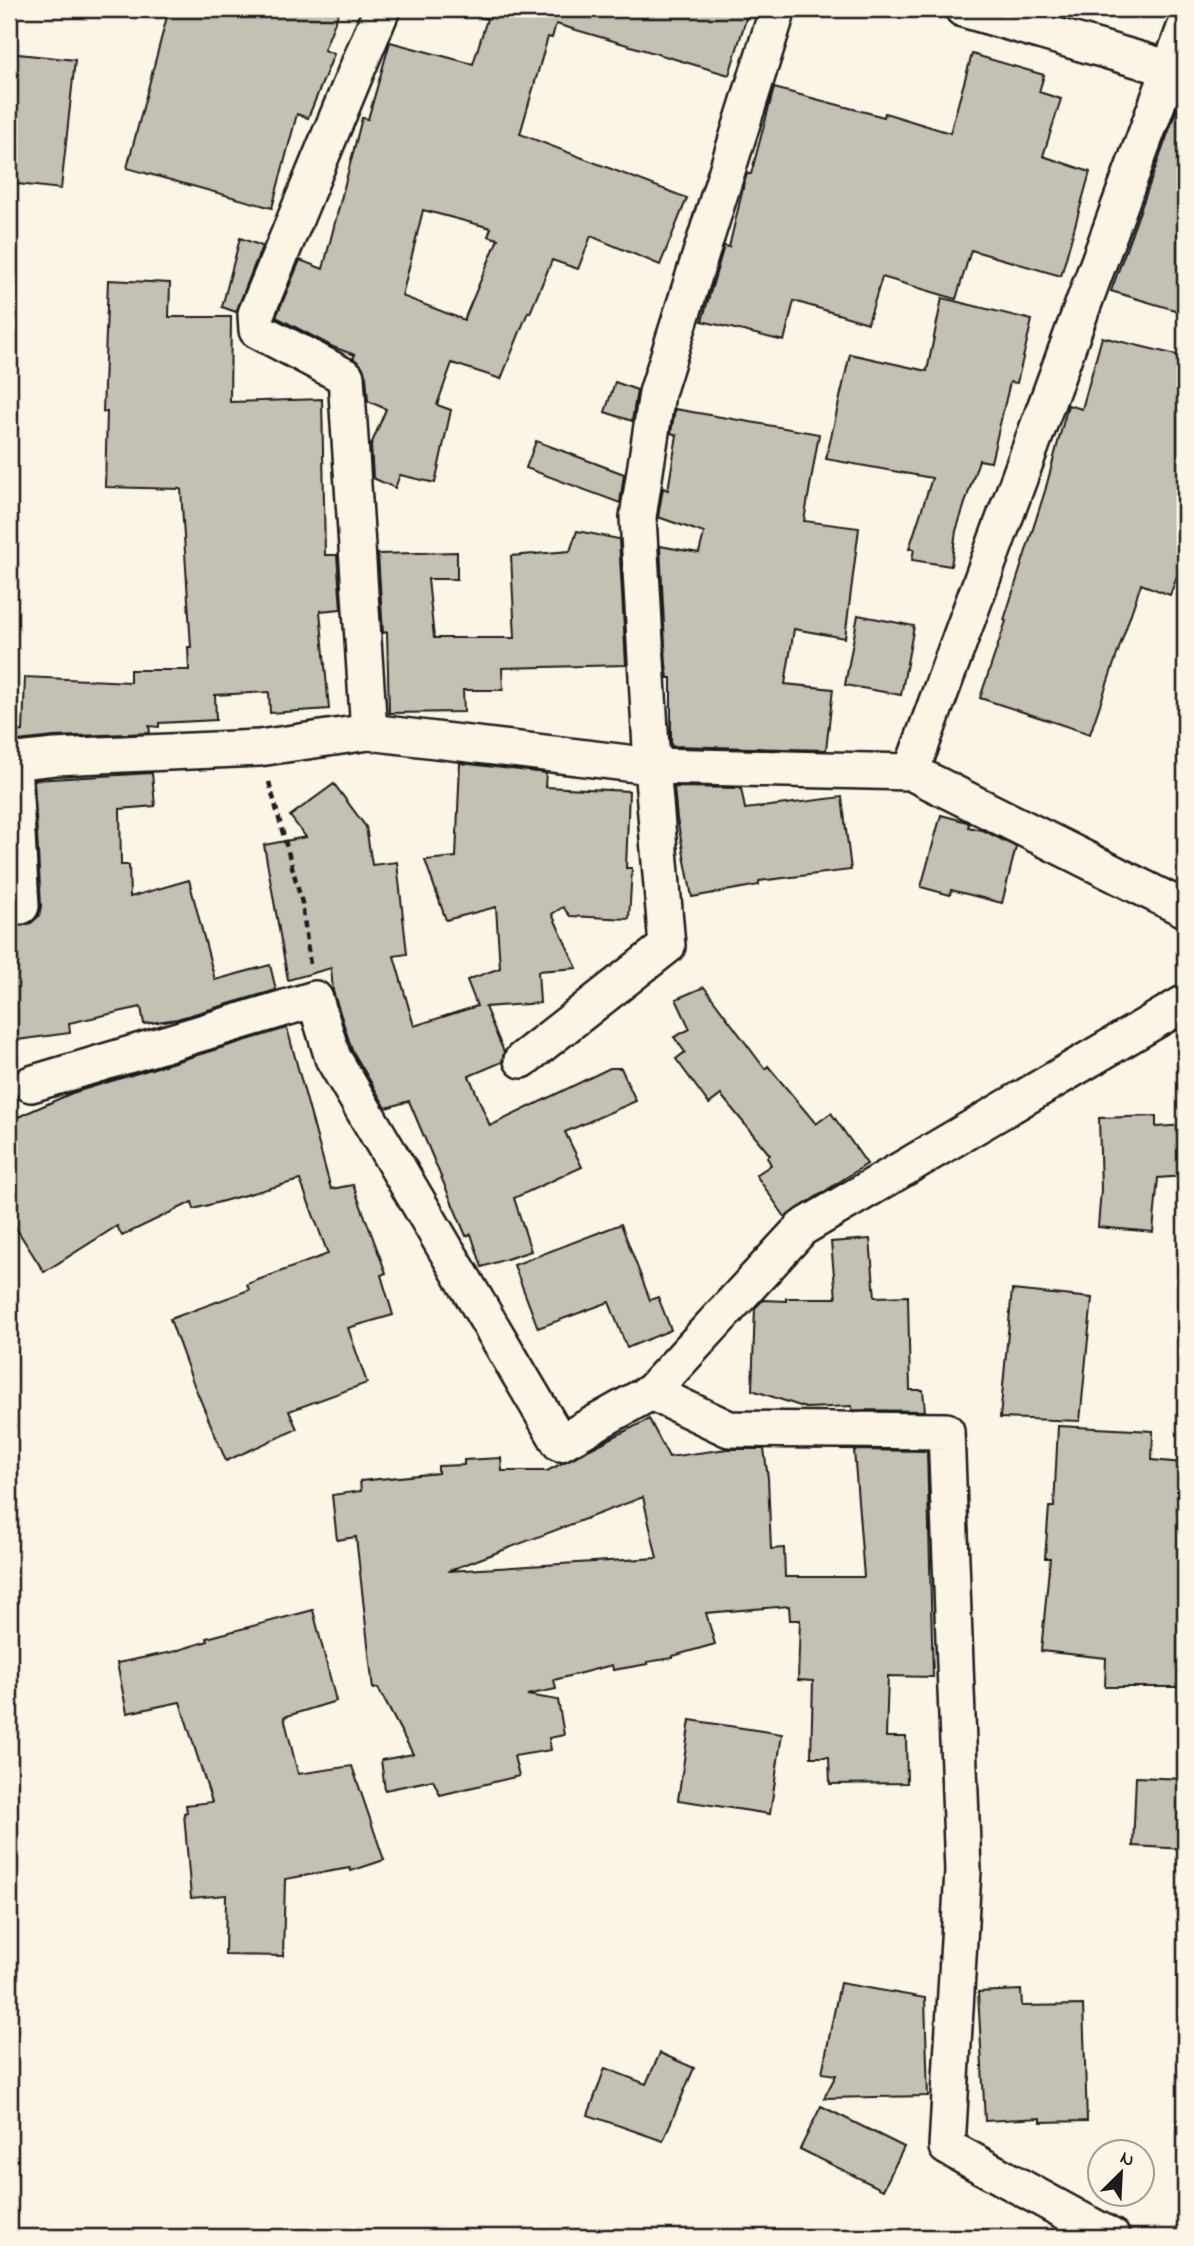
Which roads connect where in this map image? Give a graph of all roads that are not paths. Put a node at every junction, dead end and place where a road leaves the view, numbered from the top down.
1 (382, 9) edge
2 (778, 9) edge
3 (962, 9) edge
4 (1185, 28) edge
5 (1177, 71) edge
6 (369, 732) junction
7 (11, 762) edge
8 (652, 766) junction
9 (911, 772) junction
10 (21, 906) dead end
11 (1185, 909) edge
12 (1185, 1003) edge
13 (522, 1060) dead end
14 (31, 1084) dead end
15 (651, 1392) junction
16 (1112, 2237) edge

1 - 6 street
2 - 8 street
3 - 5 street
4 - 5 street
5 - 9 street
6 - 7 street
6 - 8 street
7 - 10 street
8 - 9 street
8 - 13 street
9 - 11 street
12 - 15 street
14 - 15 street
15 - 16 street

